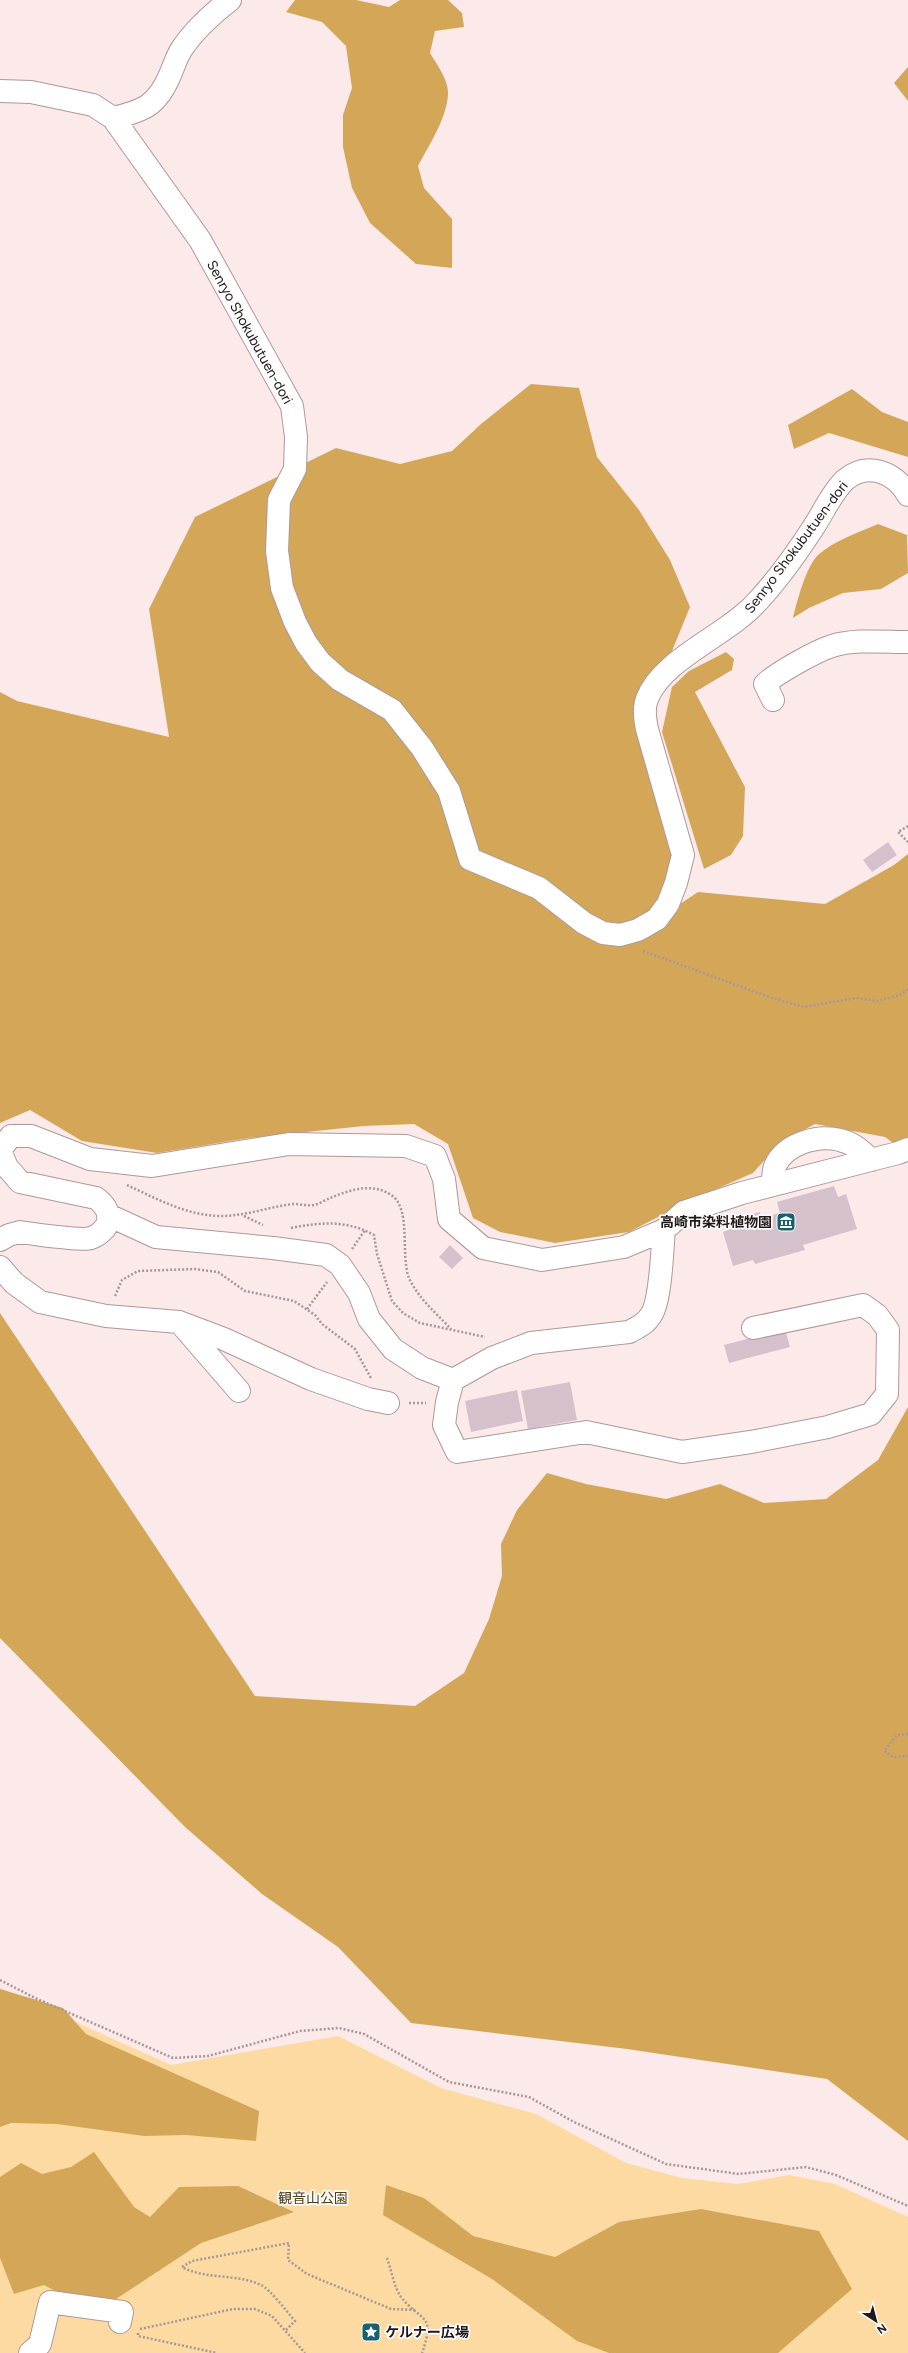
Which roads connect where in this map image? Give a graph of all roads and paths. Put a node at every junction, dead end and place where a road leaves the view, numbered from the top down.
1 (230, 0) edge
2 (0, 91) edge
3 (113, 118) junction
4 (908, 495) edge
5 (908, 642) edge
6 (773, 700) dead end
7 (908, 826) edge
8 (908, 842) edge
9 (638, 950) dead end
10 (908, 989) edge
11 (908, 1149) edge
12 (0, 1151) edge
13 (102, 1160) junction
14 (871, 1160) junction
15 (773, 1185) junction
16 (108, 1215) junction
17 (243, 1216) junction
18 (270, 1226) dead end
19 (285, 1229) dead end
20 (664, 1230) junction
21 (0, 1240) edge
22 (340, 1265) junction
23 (0, 1267) edge
24 (307, 1309) junction
25 (106, 1316) junction
26 (179, 1322) junction
27 (753, 1328) dead end
28 (451, 1329) junction
29 (513, 1350) junction
30 (453, 1380) junction
31 (240, 1391) dead end
32 (383, 1402) junction
33 (447, 1402) junction
34 (908, 1734) edge
35 (908, 1756) edge
36 (0, 1980) edge
37 (908, 2206) edge
38 (387, 2258) dead end
39 (416, 2310) junction
40 (120, 2322) dead end
41 (286, 2330) junction
42 (30, 2353) edge
43 (217, 2353) edge
44 (305, 2353) edge
45 (422, 2353) edge

1 - 3 street
2 - 3 street
3 - 4 street, Senryo Shokubutuen-dori
5 - 6 street
7 - 8 path
9 - 10 path
11 - 14 street
12 - 13 street
12 - 16 street
13 - 17 path
13 - 20 street
14 - 15 street
14 - 15 street
15 - 20 street
16 - 21 street
16 - 22 street
17 - 18 path
17 - 28 path
19 - 28 path
20 - 29 street
22 - 24 path
22 - 30 street
23 - 25 street
24 - 25 path
24 - 32 path
25 - 26 street
26 - 31 street
26 - 32 street
27 - 33 street
28 - 29 path
29 - 30 street
30 - 33 street
32 - 33 path
34 - 35 path
36 - 37 path
38 - 39 path
39 - 41 path
39 - 45 path
40 - 42 street
41 - 43 path
41 - 44 path

